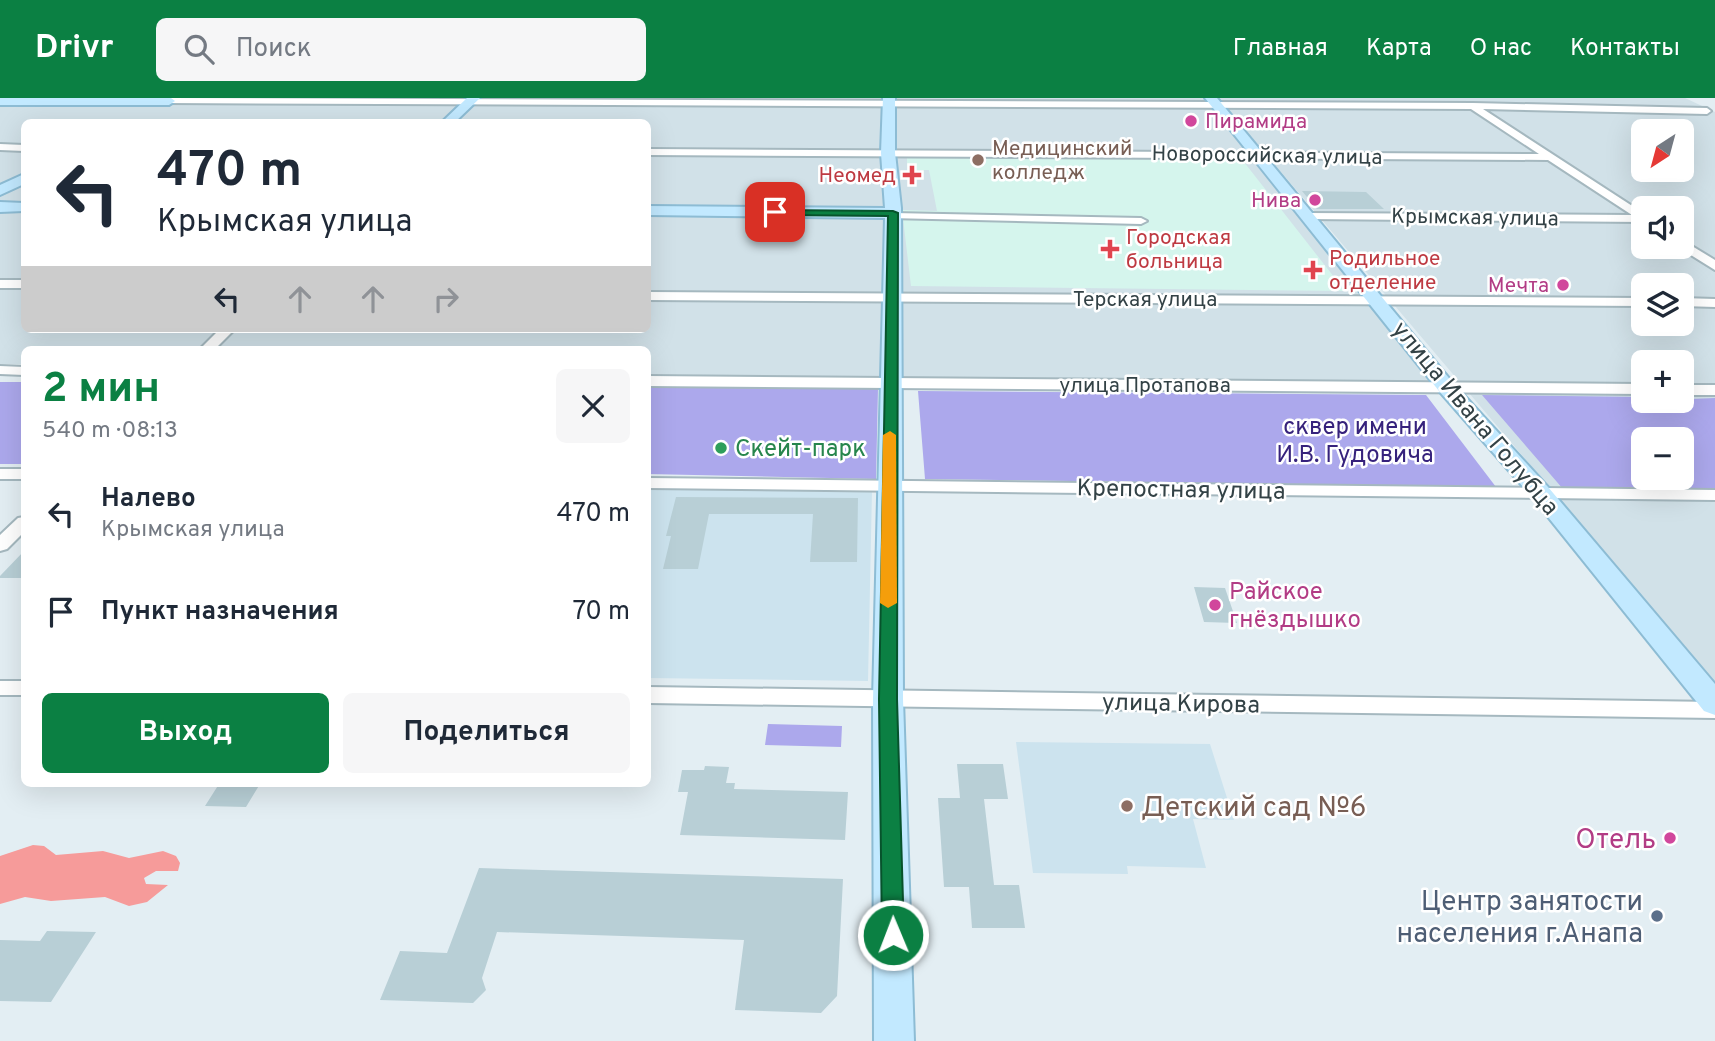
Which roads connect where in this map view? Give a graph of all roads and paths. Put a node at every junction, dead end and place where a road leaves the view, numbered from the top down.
1 (172, 100) edge
2 (0, 101) edge
3 (471, 101) edge
4 (691, 101) edge
5 (889, 101) edge
6 (1215, 102) edge
7 (1473, 106) junction
8 (1707, 111) dead end
9 (140, 117) dead end
10 (451, 119) edge
11 (0, 147) edge
12 (21, 148) edge
13 (651, 152) edge
14 (888, 153) junction
15 (1254, 154) junction
16 (1552, 158) junction
17 (21, 180) edge
18 (0, 191) edge
19 (0, 207) edge
20 (21, 207) edge
21 (651, 211) edge
22 (1631, 211) edge
23 (893, 215) junction
24 (1307, 216) junction
25 (1140, 219) dead end
26 (1631, 219) edge
27 (1694, 252) edge
28 (1715, 266) edge
29 (0, 284) edge
30 (21, 284) edge
31 (0, 291) edge
32 (21, 291) edge
33 (651, 296) edge
34 (1376, 299) junction
35 (892, 300) junction
36 (1631, 302) edge
37 (1694, 302) edge
38 (1715, 303) edge
39 (224, 333) edge
40 (210, 346) edge
41 (0, 370) edge
42 (21, 371) edge
43 (651, 381) edge
44 (889, 383) junction
45 (1446, 387) junction
46 (1631, 389) edge
47 (1694, 390) edge
48 (1715, 390) edge
49 (0, 474) edge
50 (21, 474) edge
51 (651, 483) edge
52 (888, 486) junction
53 (1540, 492) junction
54 (1715, 495) edge
55 (21, 525) edge
56 (0, 545) edge
57 (0, 688) edge
58 (21, 688) edge
59 (651, 695) edge
60 (888, 699) junction
61 (1715, 707) edge
62 (894, 1041) edge

1 - 2 street
1 - 3 street
1 - 9 street
3 - 4 street
3 - 10 street
4 - 5 street
5 - 6 street
5 - 14 street
6 - 7 street
6 - 15 street, улица Ивана Голубца
7 - 8 street
7 - 16 street
11 - 12 street
13 - 14 street, Новороссийская улица
14 - 15 street, Новороссийская улица
14 - 23 street
15 - 16 street, Новороссийская улица
15 - 24 street, улица Ивана Голубца
16 - 22 street
17 - 18 street
19 - 20 street
21 - 23 street
23 - 25 street
23 - 35 street
24 - 26 street, Крымская улица
24 - 34 street, улица Ивана Голубца
27 - 28 street
29 - 30 street
31 - 32 street
33 - 35 street, Терская улица
34 - 35 street, Терская улица
34 - 36 street, Терская улица
34 - 45 street, улица Ивана Голубца
35 - 44 street
37 - 38 street
39 - 40 street
41 - 42 street
43 - 44 street, улица Протапова
44 - 45 street, улица Протапова
44 - 52 street
45 - 46 street, улица Протапова
45 - 53 street, улица Ивана Голубца
47 - 48 street
49 - 50 street
51 - 52 street, Крепостная улица
52 - 53 street, Крепостная улица
52 - 60 street
53 - 54 street, Крепостная улица
53 - 61 street, улица Ивана Голубца
55 - 56 street
57 - 58 street
59 - 60 street, улица Кирова
60 - 61 street, улица Кирова
60 - 62 street

